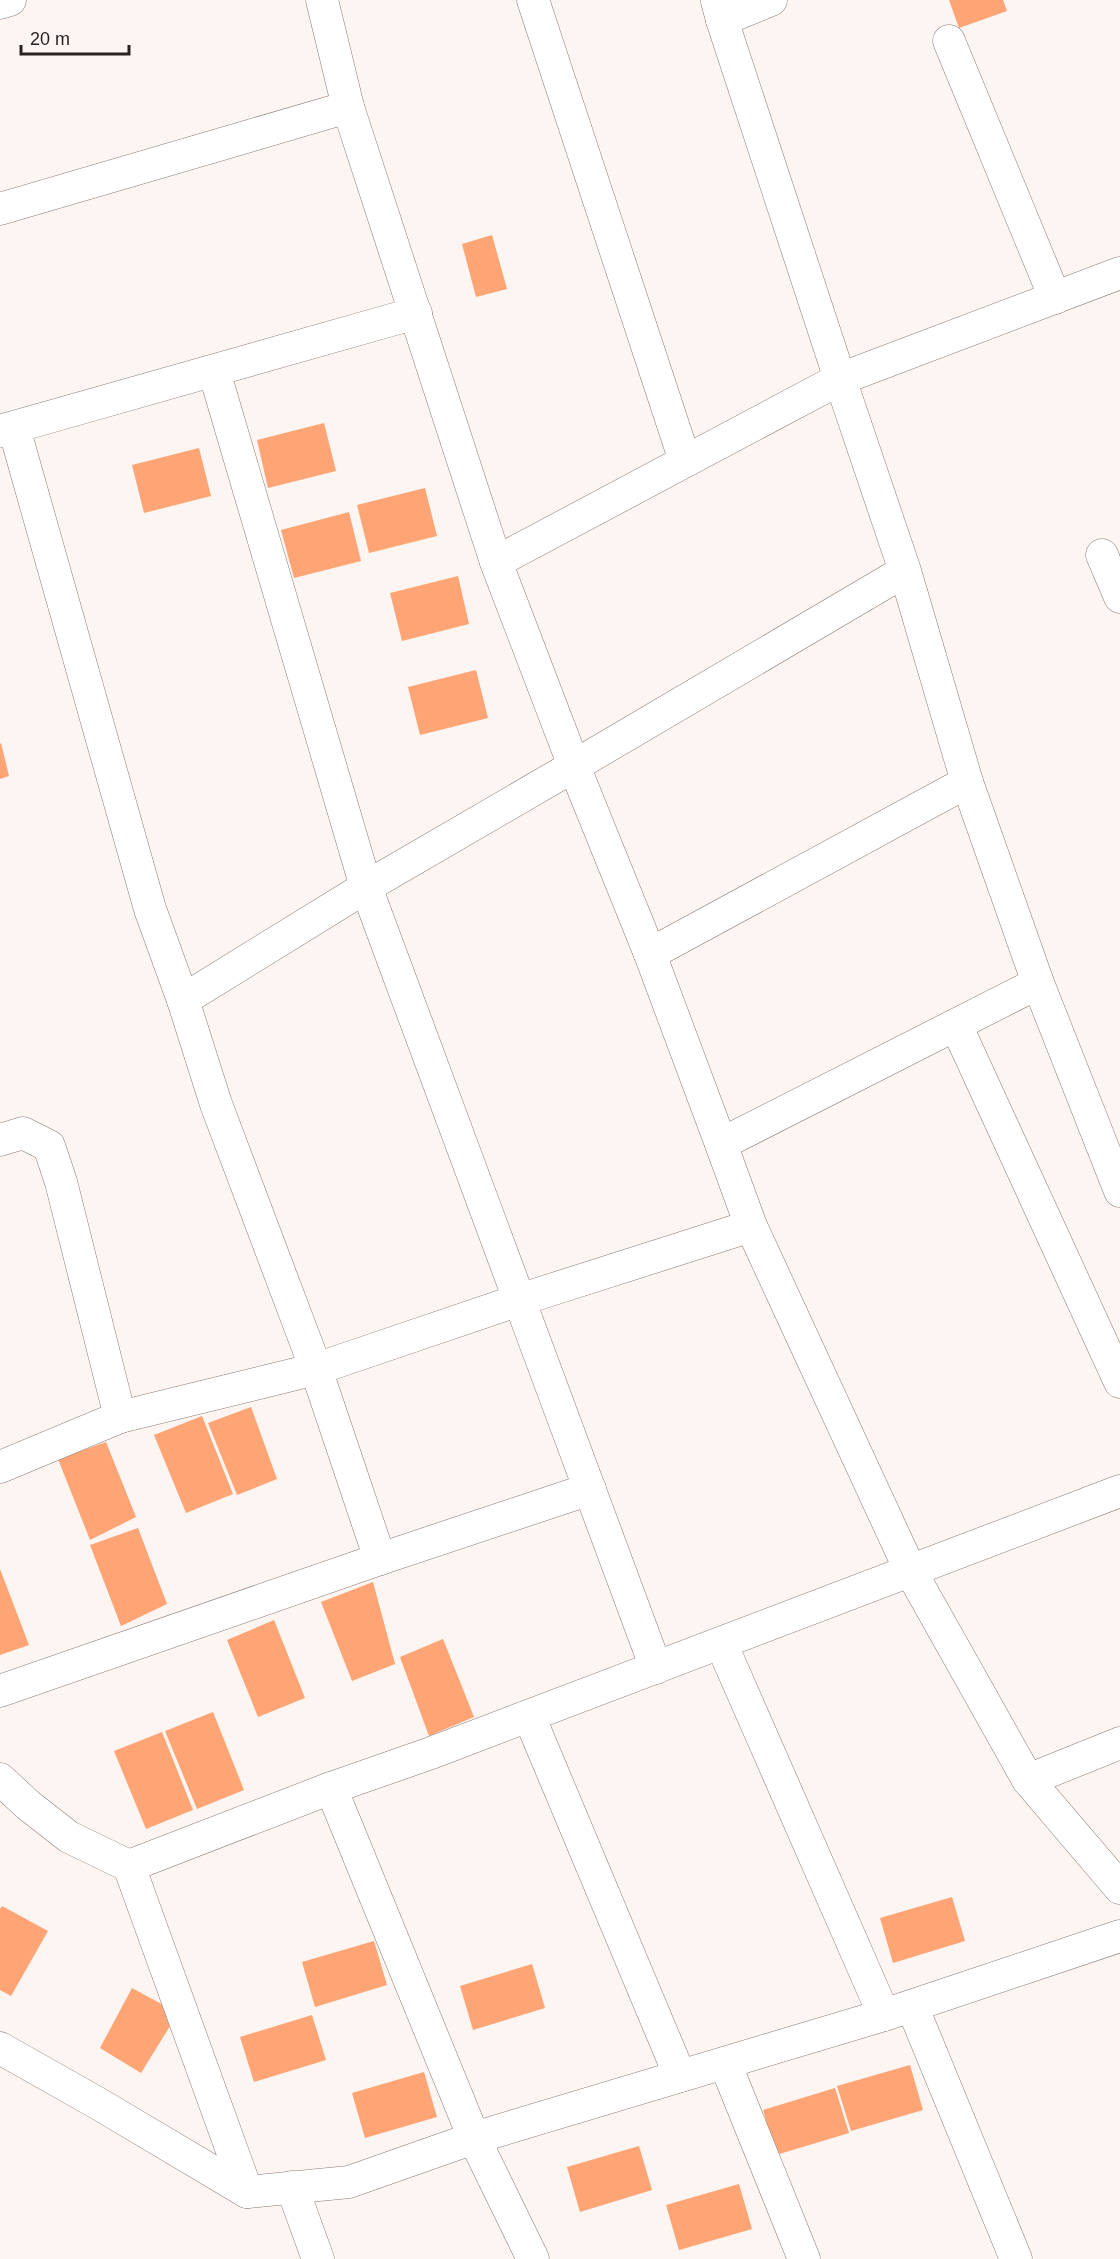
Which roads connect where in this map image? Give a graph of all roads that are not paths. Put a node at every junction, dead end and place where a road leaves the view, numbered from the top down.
1 (10, 0) edge
2 (322, 0) edge
3 (533, 0) edge
4 (771, 0) edge
5 (0, 3) edge
6 (720, 10) edge
7 (949, 40) dead end
8 (348, 107) junction
9 (0, 209) edge
10 (1120, 273) edge
11 (1055, 298) junction
12 (416, 312) junction
13 (214, 371) junction
14 (840, 379) junction
15 (7, 429) edge
16 (685, 461) junction
17 (1102, 555) dead end
18 (496, 562) junction
19 (905, 571) junction
20 (1120, 597) edge
21 (574, 766) junction
22 (967, 782) junction
23 (366, 887) junction
24 (650, 954) junction
25 (1038, 983) junction
26 (183, 1000) junction
27 (956, 1025) junction
28 (0, 1140) edge
29 (721, 1144) junction
30 (1120, 1191) edge
31 (751, 1226) junction
32 (519, 1299) junction
33 (316, 1369) junction
34 (1120, 1382) edge
35 (120, 1418) junction
36 (0, 1467) edge
37 (590, 1489) junction
38 (1120, 1491) edge
39 (380, 1559) junction
40 (910, 1570) junction
41 (722, 1642) junction
42 (656, 1668) junction
43 (0, 1691) edge
44 (529, 1716) junction
45 (1120, 1743) edge
46 (0, 1779) edge
47 (1028, 1780) junction
48 (331, 1788) junction
49 (129, 1866) junction
50 (1120, 1888) edge
51 (1120, 1936) edge
52 (898, 2010) junction
53 (0, 2048) edge
54 (725, 2063) junction
55 (680, 2076) junction
56 (474, 2138) junction
57 (292, 2187) junction
58 (247, 2192) junction
59 (318, 2259) edge
60 (533, 2259) edge
61 (804, 2259) edge
62 (1016, 2259) edge

1 - 5 street
2 - 8 street
3 - 16 street
4 - 6 street
6 - 14 street
7 - 11 street
8 - 9 street
8 - 12 street
10 - 11 street
11 - 14 street
12 - 13 street
12 - 18 street
13 - 15 street
13 - 23 street
14 - 16 street
14 - 19 street
15 - 26 street
16 - 18 street
17 - 20 street
18 - 21 street
19 - 21 street
19 - 22 street
21 - 23 street
21 - 24 street
22 - 24 street
22 - 25 street
23 - 26 street
23 - 32 street
24 - 29 street
25 - 27 street
25 - 30 street
26 - 33 street
27 - 29 street
27 - 34 street
28 - 35 street
29 - 31 street
31 - 32 street
31 - 40 street
32 - 33 street
32 - 37 street
33 - 35 street
33 - 39 street
35 - 36 street
37 - 39 street
37 - 42 street
38 - 40 street
39 - 43 street
40 - 41 street
40 - 47 street
41 - 42 street
41 - 52 street
42 - 44 street
44 - 48 street
44 - 55 street
45 - 47 street
46 - 49 street
47 - 50 street
48 - 49 street
48 - 56 street
49 - 58 street
51 - 52 street
52 - 54 street
52 - 62 street
53 - 58 street
54 - 55 street
54 - 61 street
55 - 56 street
56 - 57 street
56 - 60 street
57 - 58 street
57 - 59 street

